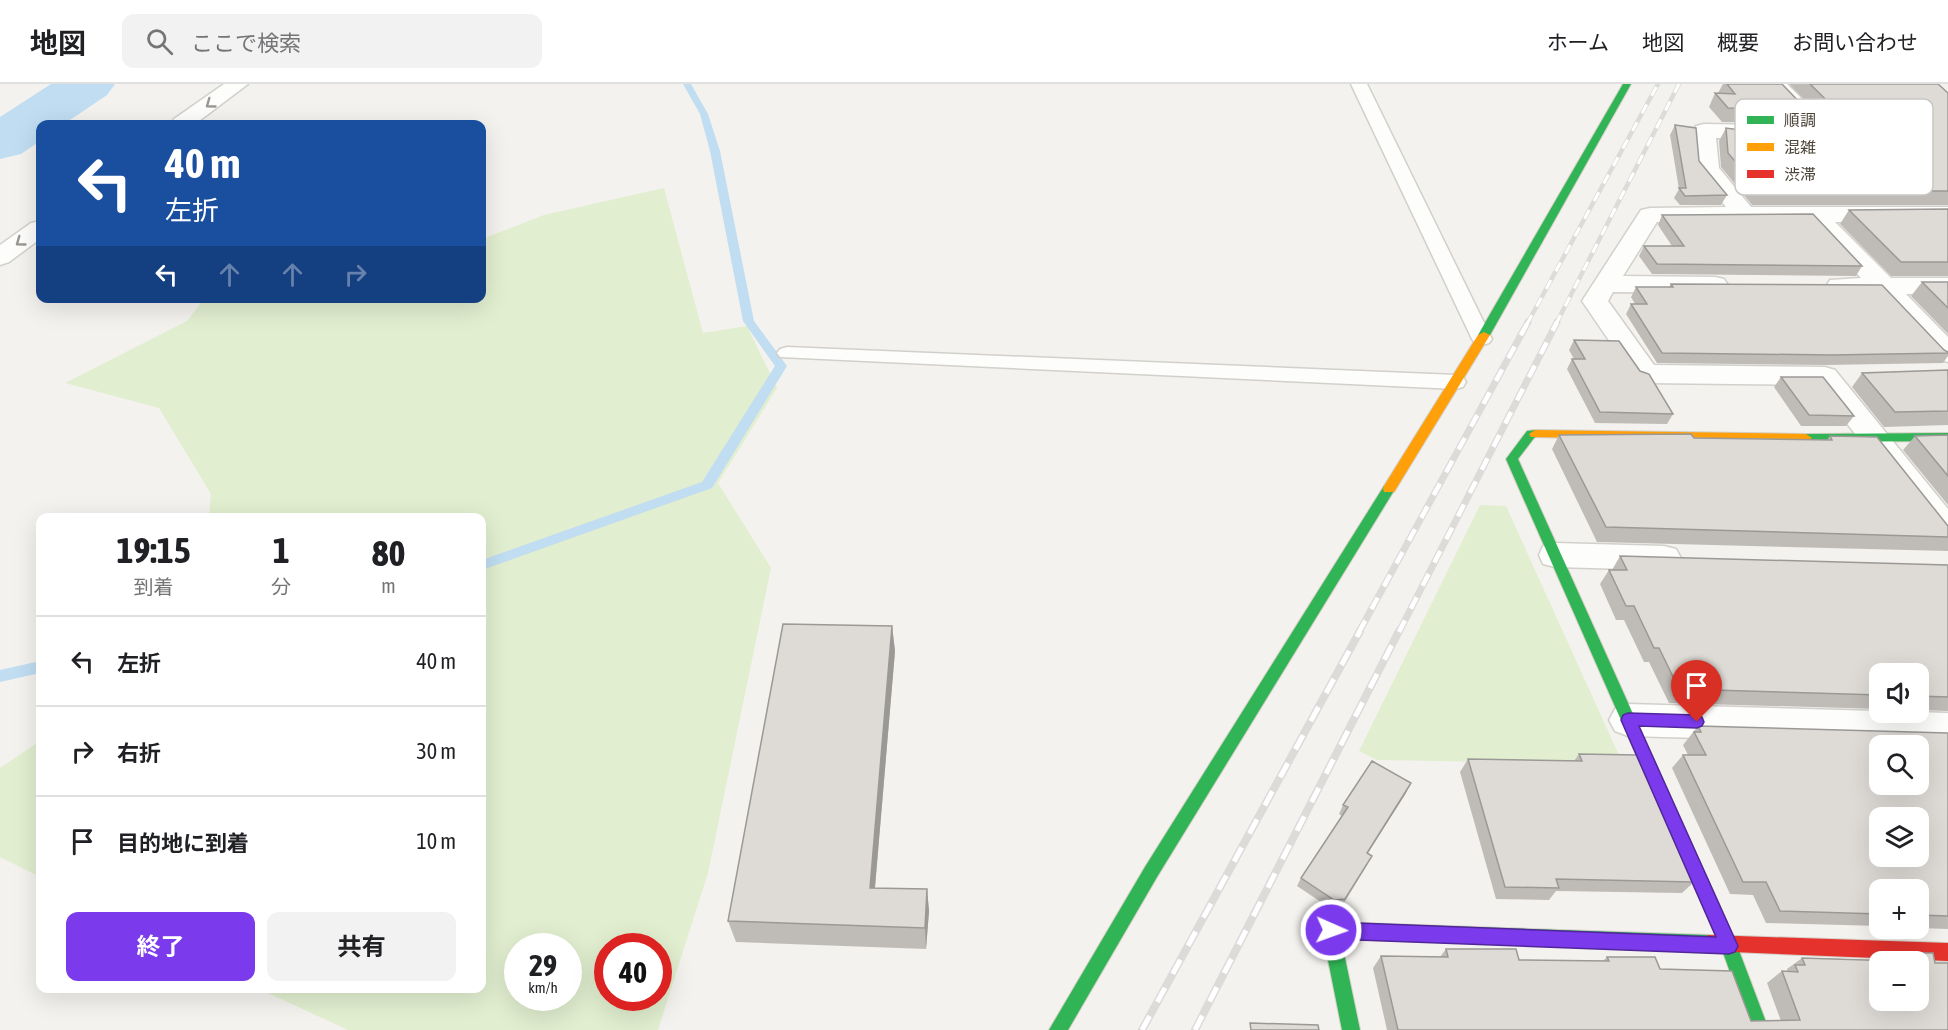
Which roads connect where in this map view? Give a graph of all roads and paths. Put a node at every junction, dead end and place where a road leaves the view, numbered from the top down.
1 (238, 84) edge
2 (1359, 84) edge
3 (1627, 84) edge
4 (1775, 84) edge
5 (1790, 99) edge
6 (188, 120) edge
7 (1735, 131) edge
8 (1814, 214) junction
9 (1948, 214) edge
10 (1744, 215) junction
11 (36, 231) edge
12 (0, 257) edge
13 (1605, 284) junction
14 (1745, 285) edge
15 (1815, 286) edge
16 (1948, 286) edge
17 (1885, 287) junction
18 (1482, 339) junction
19 (787, 353) dead end
20 (1944, 367) edge
21 (1859, 375) dead end
22 (1826, 376) junction
23 (1456, 382) junction
24 (1948, 437) edge
25 (1876, 439) junction
26 (1948, 531) edge
27 (1555, 555) junction
28 (1698, 559) edge
29 (1628, 720) junction
30 (1948, 729) edge
31 (1729, 946) junction
32 (1948, 952) edge
33 (1058, 1030) edge
34 (1351, 1030) edge
35 (1760, 1030) edge

1 -> 6 street
2 - 18 lane
3 - 18 street
4 - 5 street
7 - 10 street
8 - 9 street
8 - 10 street
8 - 17 street
10 - 13 street
11 -> 12 street
13 - 14 street
13 - 22 street
15 - 17 street
16 - 17 street
17 - 20 street
18 - 23 street
19 - 23 lane
21 - 22 street
22 - 25 street
23 - 33 street
24 - 25 street
25 - 26 street
25 - 27 street
27 - 28 street
27 - 29 street
29 - 30 street
29 - 31 street
31 - 32 street
31 - 34 street
31 - 35 street

